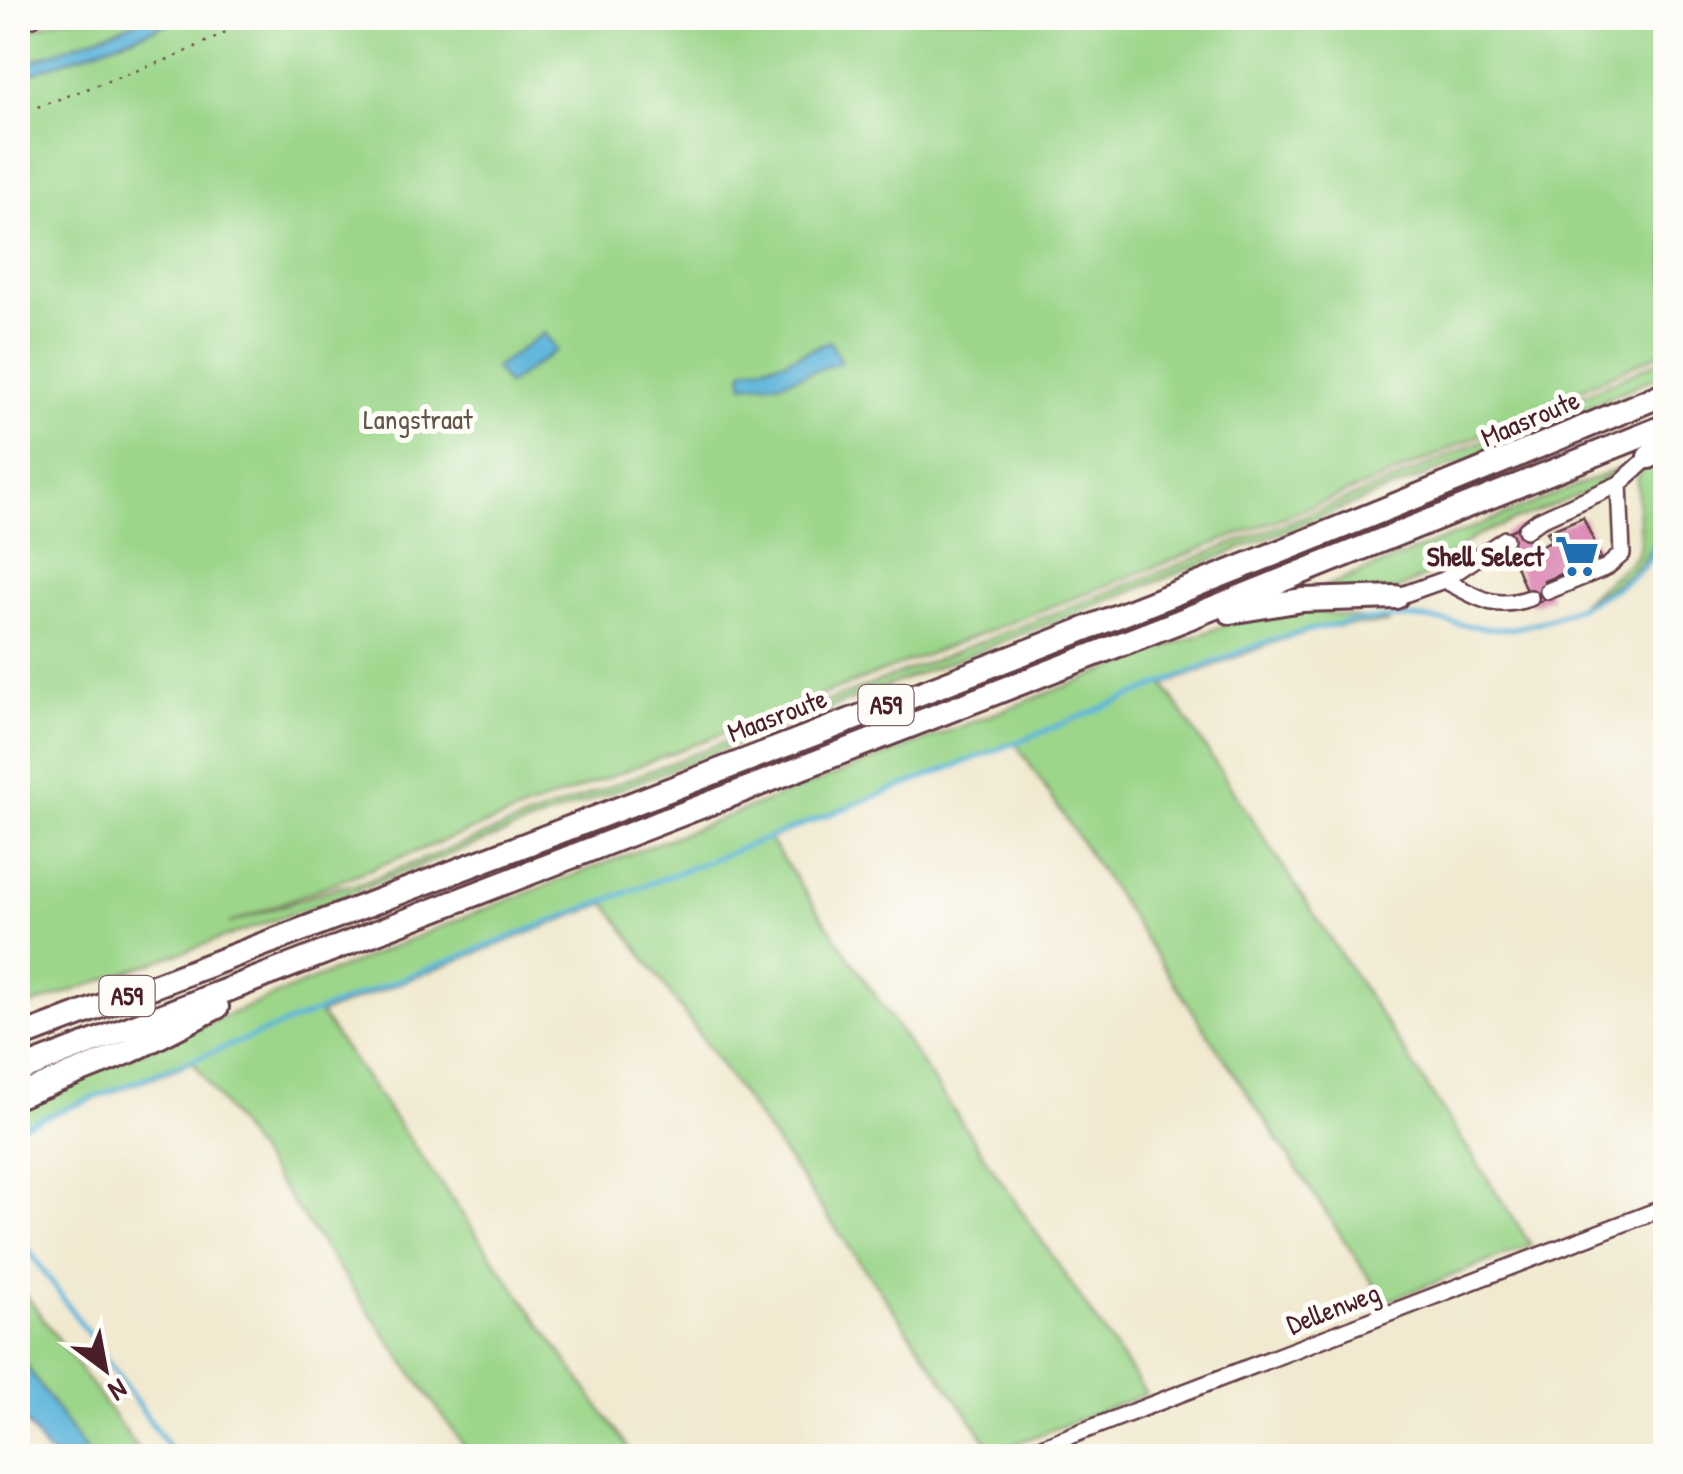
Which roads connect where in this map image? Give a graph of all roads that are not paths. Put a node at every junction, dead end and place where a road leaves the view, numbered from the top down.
1 (33, 18) edge
2 (18, 24) edge
3 (1666, 393) edge
4 (1666, 426) edge
5 (1657, 452) edge
6 (1619, 484) junction
7 (1526, 530) dead end
8 (1505, 539) dead end
9 (1444, 580) junction
10 (1548, 591) dead end
11 (1396, 598) joint
12 (1530, 598) dead end
13 (1178, 622) junction
14 (337, 948) junction
15 (18, 1038) edge
16 (18, 1071) edge
17 (18, 1096) edge
18 (1666, 1207) edge
19 (1018, 1456) edge

1 - 2 street
3 - 15 highway, Maasroute / A59
4 - 13 highway, Maasroute / A59
5 - 6 street
6 - 7 street
6 - 10 street
8 - 9 street, A59
9 - 11 street, A59
9 - 12 street
11 - 13 highway, A59
13 - 14 highway, Maasroute / A59
14 - 16 highway, Maasroute / A59
14 - 17 highway, A59
18 - 19 street, Dellenweg

